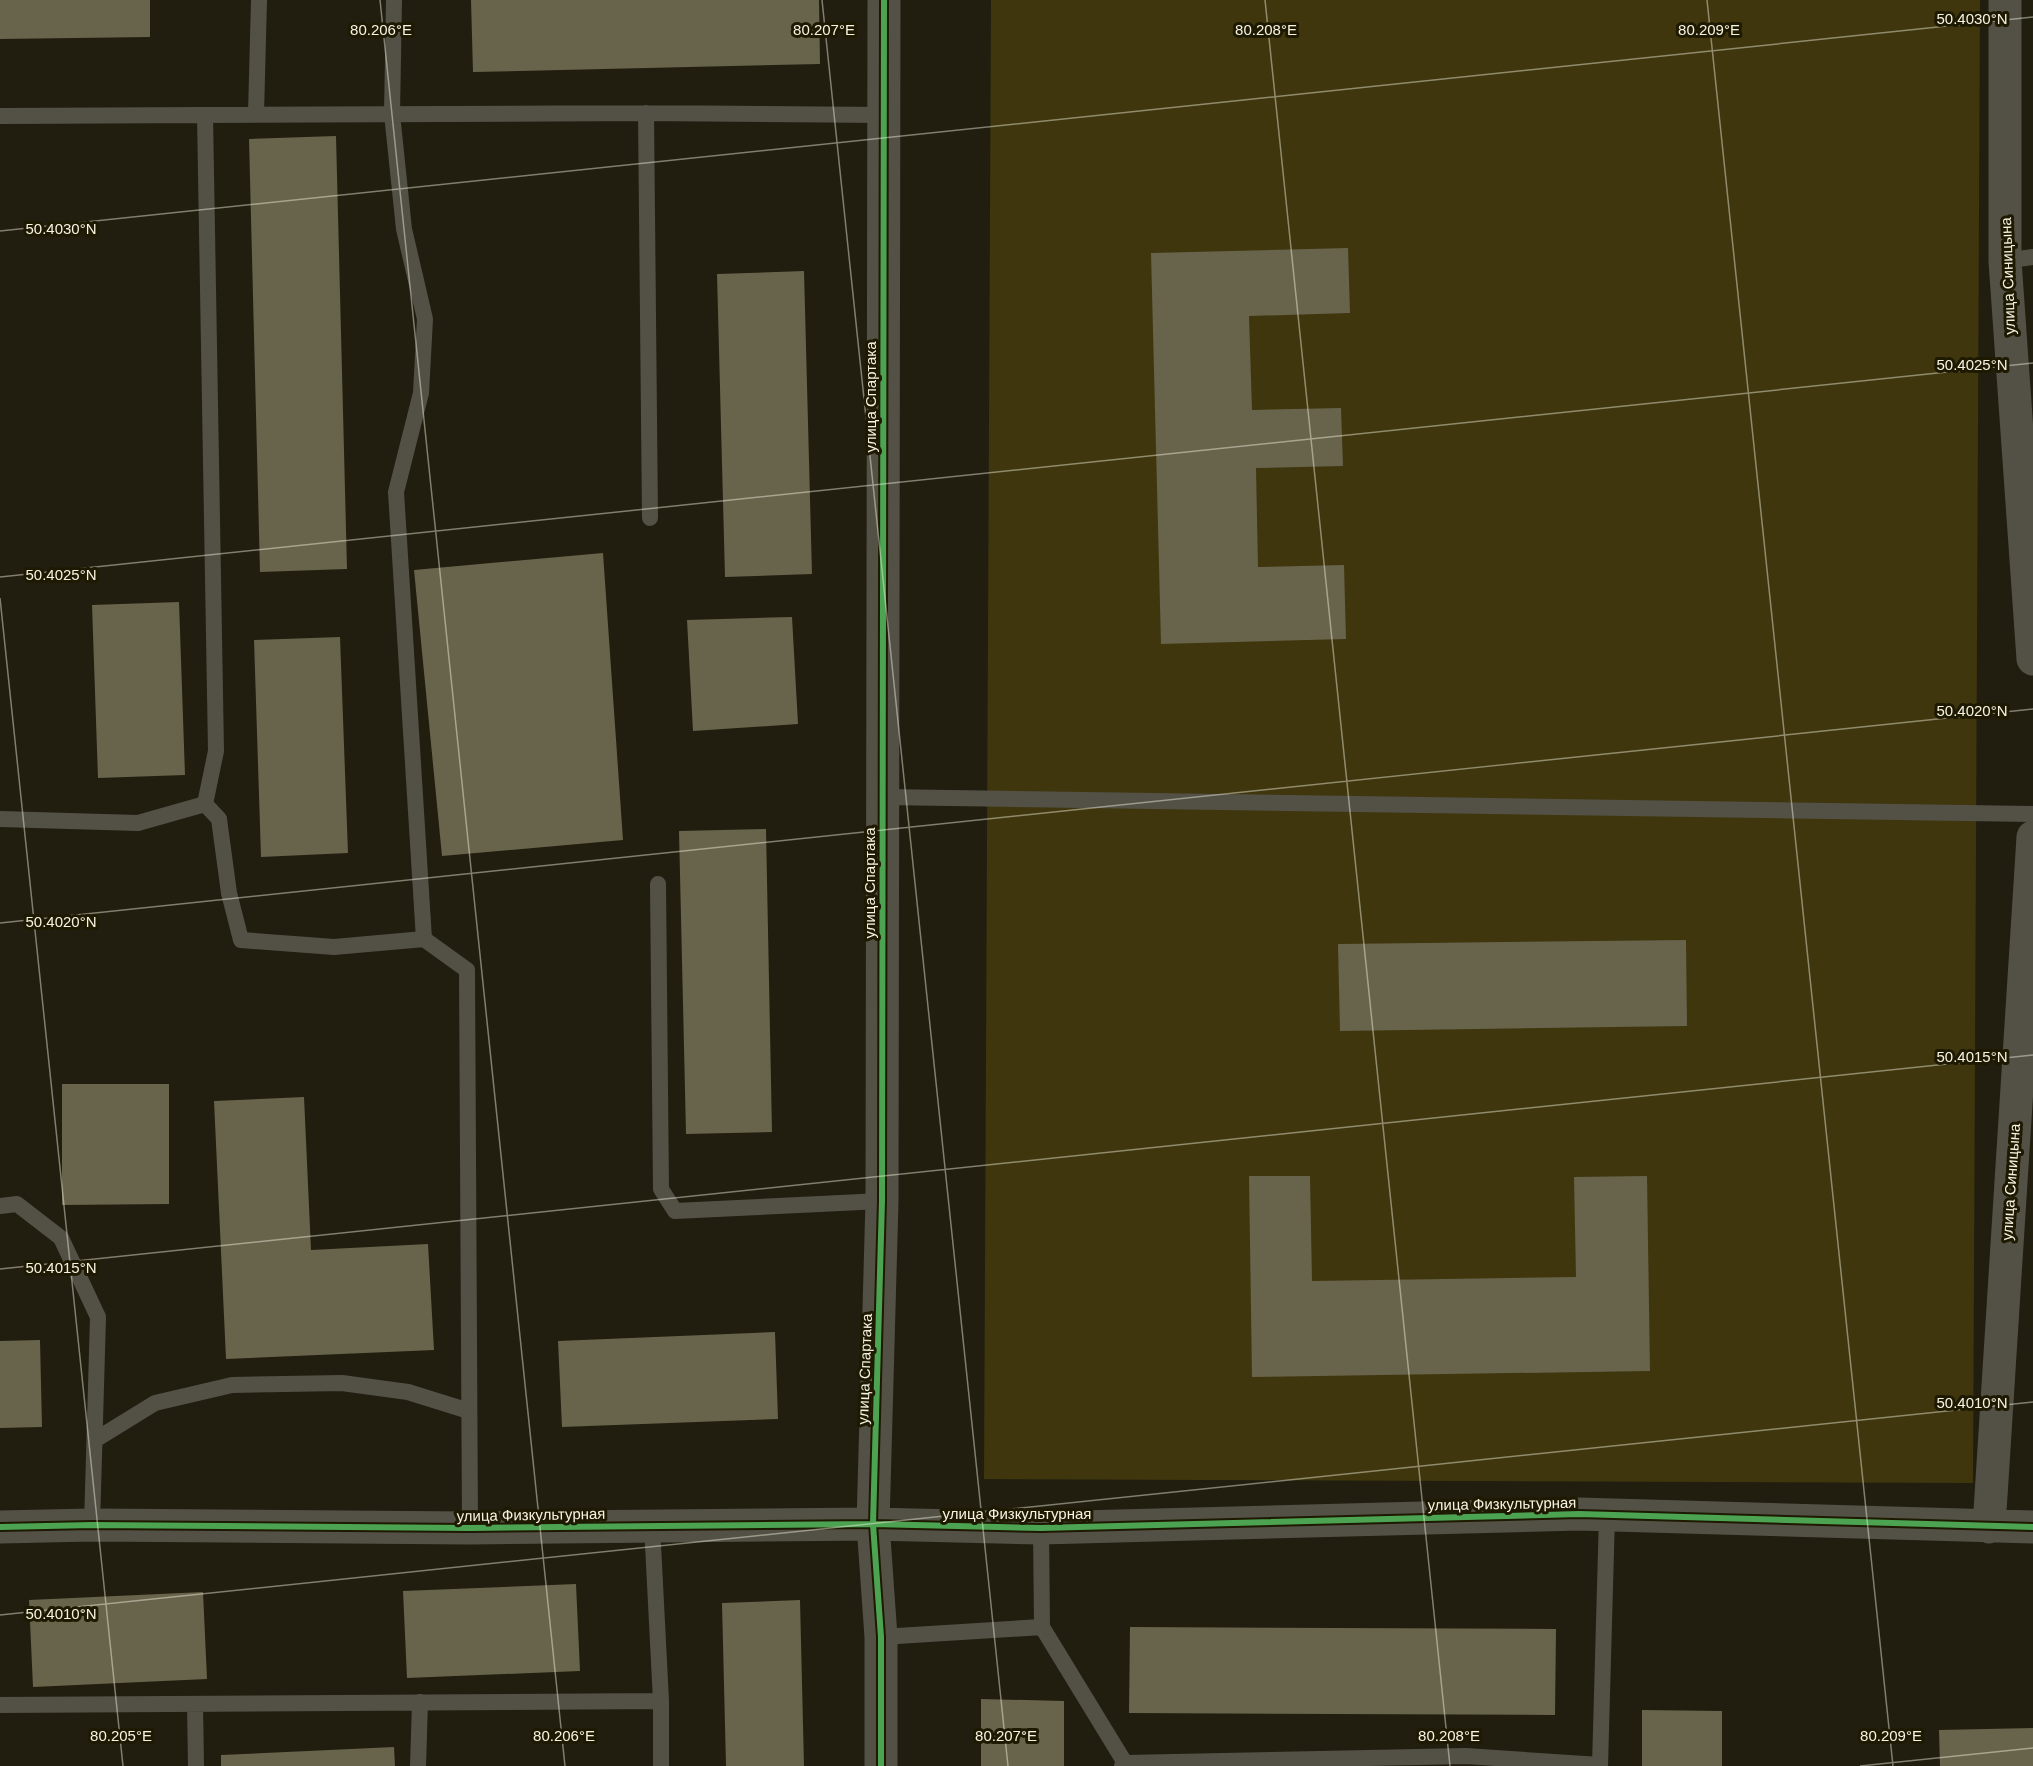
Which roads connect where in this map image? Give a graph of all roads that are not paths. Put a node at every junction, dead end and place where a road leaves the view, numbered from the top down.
1 (259, 0) edge
2 (394, 0) edge
3 (884, 0) edge
4 (2005, 0) edge
5 (646, 113) junction
6 (256, 114) junction
7 (392, 114) junction
8 (206, 115) junction
9 (884, 115) junction
10 (0, 116) edge
11 (2019, 259) edge
12 (650, 518) dead end
13 (2033, 659) edge
14 (883, 797) junction
15 (205, 804) junction
16 (2033, 814) edge
17 (0, 819) edge
18 (2033, 837) edge
19 (658, 884) dead end
20 (424, 939) junction
21 (882, 1201) junction
22 (0, 1206) edge
23 (469, 1411) junction
24 (95, 1440) junction
25 (1607, 1515) junction
26 (873, 1524) junction
27 (92, 1525) junction
28 (652, 1525) junction
29 (0, 1527) edge
30 (1989, 1527) junction
31 (2033, 1527) edge
32 (470, 1528) junction
33 (1041, 1528) junction
34 (1042, 1627) junction
35 (881, 1637) junction
36 (661, 1701) junction
37 (420, 1702) junction
38 (0, 1704) edge
39 (195, 1704) junction
40 (1124, 1764) edge
41 (196, 1766) edge
42 (418, 1766) edge
43 (661, 1766) edge
44 (881, 1766) edge
45 (1600, 1766) edge

1 - 6 lane
2 - 7 lane
3 - 9 street, улица Спартака
4 - 11 street, улица Синицына
5 - 7 lane
5 - 9 lane
5 - 12 lane
6 - 7 lane
6 - 8 lane
7 - 20 lane
8 - 10 lane
8 - 15 lane
9 - 14 street, улица Спартака
11 - 13 street, улица Синицына
14 - 16 lane
14 - 21 street, улица Спартака
15 - 17 lane
15 - 20 lane
18 - 30 street, улица Синицына
19 - 21 lane
20 - 23 lane
21 - 26 street, улица Спартака
22 - 24 lane
23 - 24 lane
23 - 32 lane
24 - 27 lane
25 - 30 street, улица Физкультурная
25 - 33 street, улица Физкультурная
25 - 45 lane
26 - 28 street, улица Физкультурная
26 - 33 street, улица Физкультурная
26 - 35 street, улица Спартака
27 - 29 street, улица Физкультурная
27 - 32 street, улица Физкультурная
28 - 32 street, улица Физкультурная
28 - 36 lane
30 - 31 street, улица Физкультурная
33 - 34 lane
34 - 35 lane
34 - 40 lane
35 - 44 street, улица Спартака
36 - 37 lane
36 - 43 lane
37 - 39 lane
37 - 42 lane
38 - 39 lane
39 - 41 lane
40 - 45 lane

